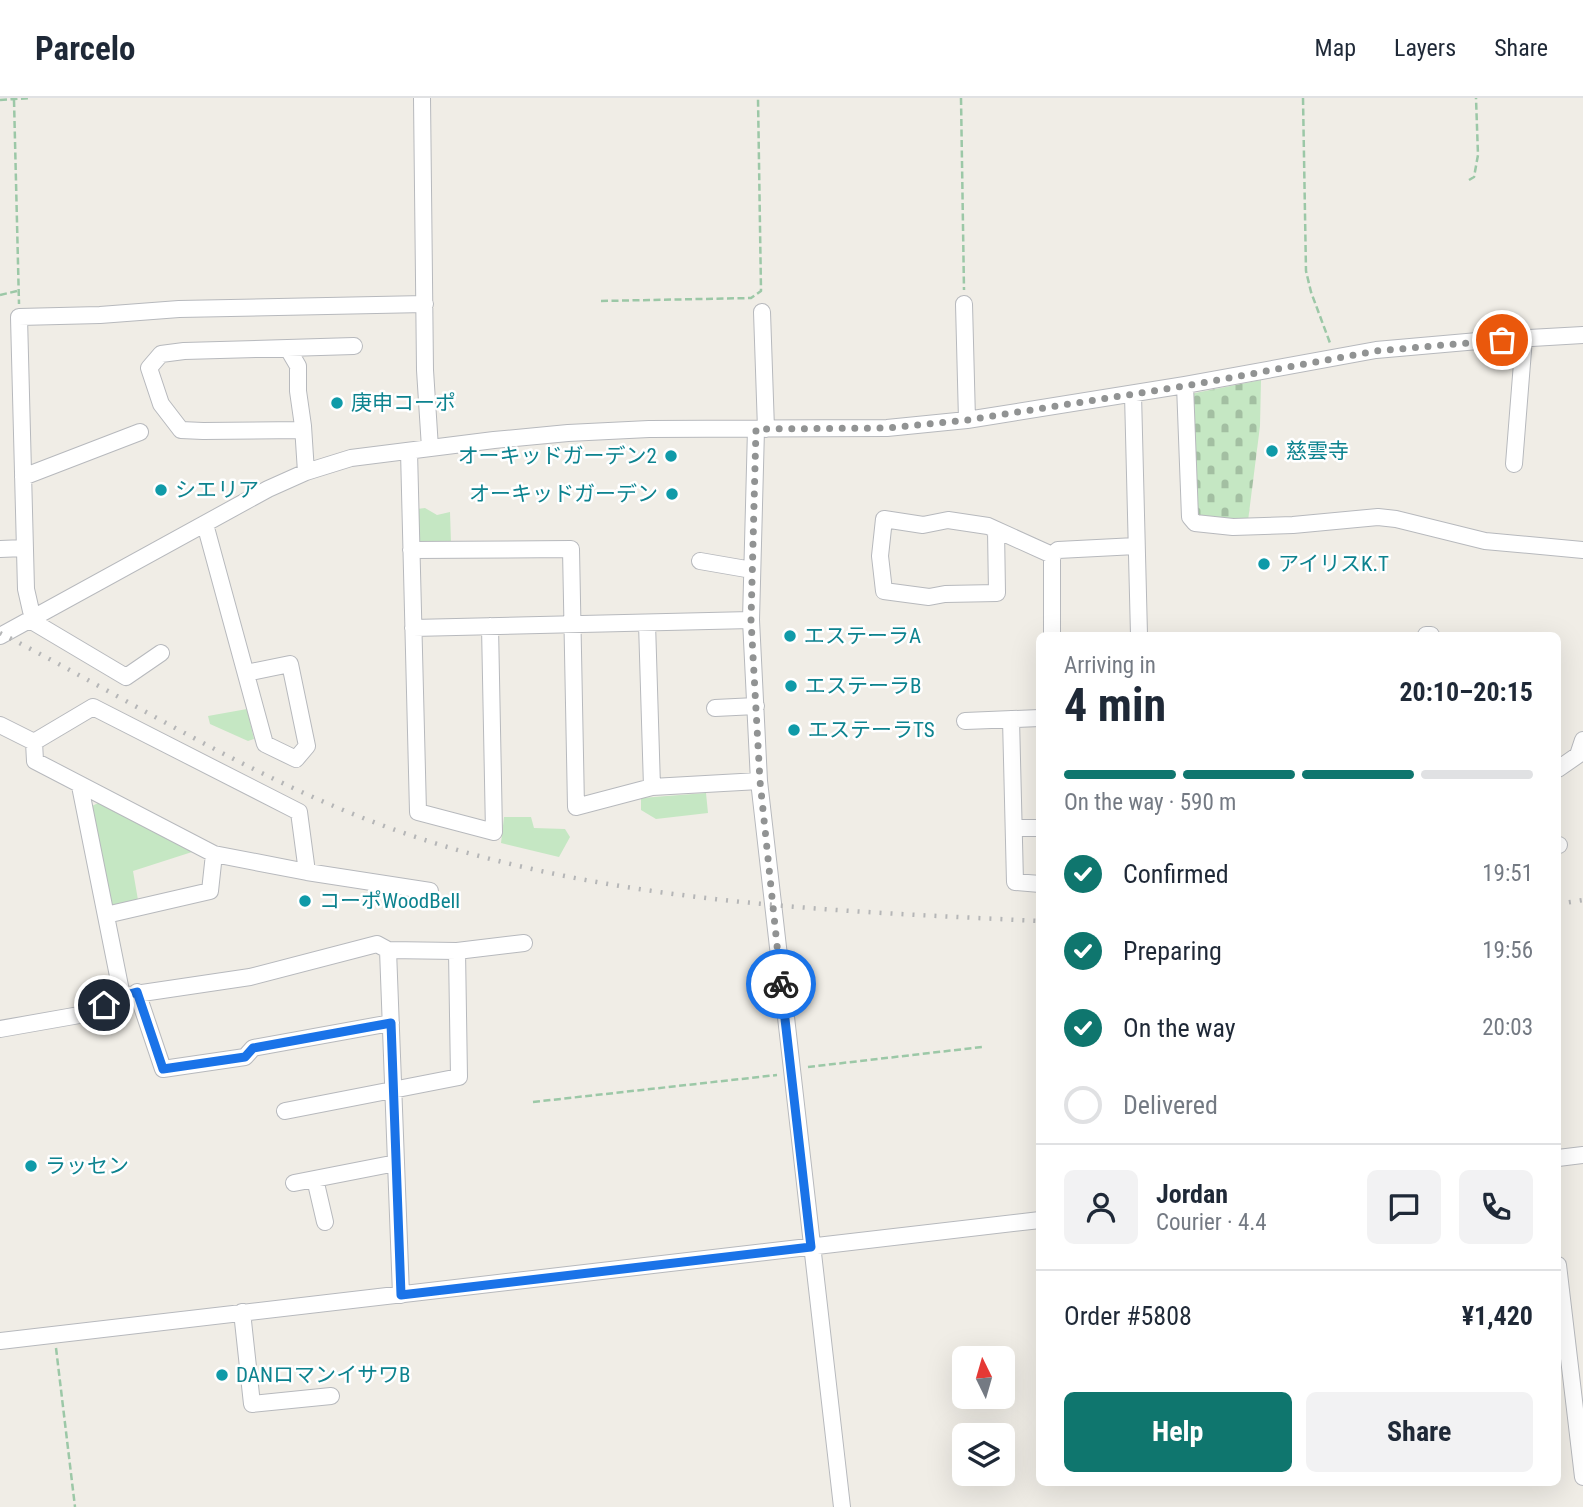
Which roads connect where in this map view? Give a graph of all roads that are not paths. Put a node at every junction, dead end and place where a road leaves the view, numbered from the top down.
1 (422, 98) edge
2 (425, 304) junction
3 (964, 304) road end
4 (762, 312) dead end
5 (1583, 335) edge
6 (1524, 338) junction
7 (354, 346) dead end
8 (288, 349) junction
9 (1185, 386) junction
10 (1133, 394) junction
11 (967, 420) junction
12 (761, 429) junction
13 (303, 430) junction
14 (140, 432) dead end
15 (430, 448) junction
16 (409, 451) junction
17 (1514, 464) dead end
18 (306, 472) junction
19 (23, 477) junction
20 (205, 524) junction
21 (996, 530) junction
22 (1136, 546) junction
23 (25, 548) junction
24 (0, 549) edge
25 (411, 550) junction
26 (1583, 550) edge
27 (1052, 555) junction
28 (700, 561) dead end
29 (752, 570) junction
30 (33, 618) junction
31 (751, 620) junction
32 (647, 623) junction
33 (572, 624) junction
34 (490, 626) junction
35 (413, 628) junction
36 (1052, 632) edge
37 (1139, 632) edge
38 (0, 636) edge
39 (161, 653) dead end
40 (246, 673) junction
41 (756, 706) junction
42 (715, 708) dead end
43 (1036, 718) edge
44 (1011, 719) junction
45 (965, 721) dead end
46 (0, 725) edge
47 (1583, 740) edge
48 (34, 742) junction
49 (1561, 767) edge
50 (760, 781) junction
51 (80, 786) junction
52 (652, 787) junction
53 (1015, 828) junction
54 (1036, 828) edge
55 (214, 854) junction
56 (307, 872) junction
57 (1036, 884) edge
58 (430, 891) dead end
59 (106, 915) junction
60 (524, 943) dead end
61 (388, 950) junction
62 (457, 951) junction
63 (130, 994) junction
64 (391, 1023) junction
65 (0, 1028) edge
66 (393, 1091) junction
67 (285, 1111) dead end
68 (1583, 1155) edge
69 (1561, 1158) edge
70 (396, 1164) junction
71 (315, 1179) junction
72 (294, 1183) dead end
73 (1036, 1220) edge
74 (325, 1222) dead end
75 (811, 1247) junction
76 (1561, 1290) edge
77 (401, 1295) junction
78 (242, 1312) junction
79 (0, 1340) edge
80 (331, 1396) dead end
81 (1583, 1477) edge
82 (842, 1507) edge

1 - 2 street
2 - 15 street
2 - 19 street
3 - 11 street
4 - 12 street
5 - 6 street
6 - 9 street
6 - 17 street
7 - 8 street
8 - 13 street
8 - 13 street
9 - 10 street
9 - 26 street
10 - 11 street
10 - 22 street
11 - 12 street
12 - 15 street
12 - 29 street
13 - 18 street
14 - 19 street
15 - 16 street
16 - 18 street
16 - 25 street
18 - 20 street
19 - 23 street
20 - 30 street
20 - 40 street
21 - 21 street
21 - 27 street
22 - 27 street
22 - 37 street
23 - 24 street
23 - 30 street
25 - 33 street
25 - 35 street
27 - 36 street
28 - 29 street
29 - 31 street
30 - 38 street
30 - 39 street
31 - 32 street
31 - 41 street
32 - 33 street
32 - 52 street
33 - 34 street
33 - 52 street
34 - 35 street
34 - 35 street
40 - 40 street
41 - 42 street
41 - 50 street
43 - 44 street
44 - 45 street
44 - 53 street
46 - 48 street
47 - 49 street
48 - 51 street
48 - 56 street
50 - 52 street
50 - 75 street
51 - 55 street
51 - 59 street
53 - 54 street
53 - 57 street
55 - 56 street
55 - 59 street
56 - 58 street
59 - 63 street
60 - 62 street
61 - 62 street
61 - 63 street
61 - 64 street
62 - 66 street
63 - 64 street
63 - 65 street
64 - 66 street
66 - 67 street
66 - 70 street
68 - 69 street
70 - 71 street
70 - 77 street
71 - 72 street
71 - 74 street
73 - 75 street
75 - 77 street
75 - 82 street
76 - 81 street
77 - 78 street
78 - 79 street
78 - 80 street

